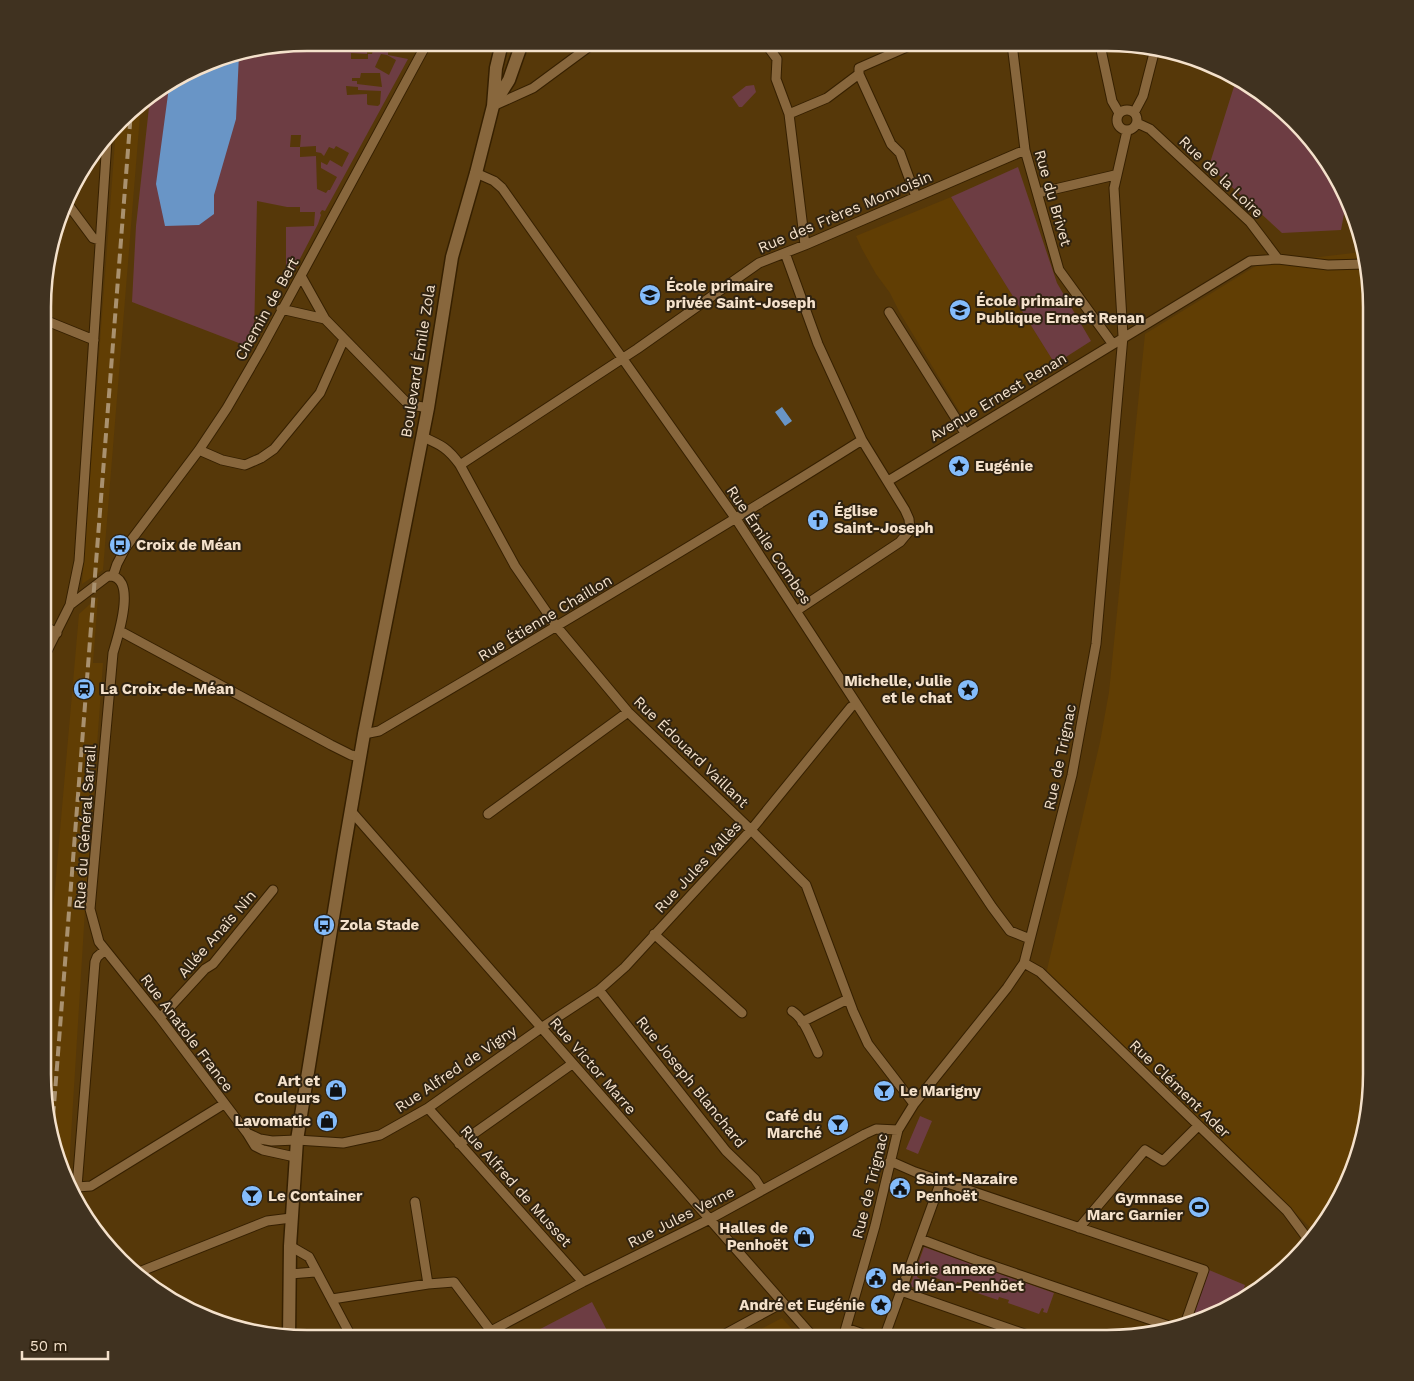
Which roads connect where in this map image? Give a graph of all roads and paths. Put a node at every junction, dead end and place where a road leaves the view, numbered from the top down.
1 (423, 51) edge
2 (500, 51) edge
3 (519, 51) edge
4 (583, 51) edge
5 (771, 51) edge
6 (898, 51) edge
7 (1013, 51) edge
8 (1101, 51) edge
9 (1153, 55) edge
10 (859, 74) junction
11 (493, 106) junction
12 (1119, 113) junction
13 (1134, 113) junction
14 (789, 114) junction
15 (1137, 123) junction
16 (1126, 131) junction
17 (105, 149) edge
18 (1025, 150) junction
19 (476, 173) junction
20 (1115, 174) junction
21 (1038, 193) junction
22 (916, 197) junction
23 (71, 209) edge
24 (99, 240) junction
25 (805, 245) junction
26 (785, 253) junction
27 (1278, 259) junction
28 (1359, 264) edge
29 (300, 276) junction
30 (281, 309) junction
31 (889, 312) dead end
32 (325, 318) junction
33 (51, 323) edge
34 (1123, 336) junction
35 (91, 339) junction
36 (344, 339) junction
37 (1112, 343) junction
38 (622, 358) junction
39 (428, 408) junction
40 (965, 433) junction
41 (423, 438) junction
42 (862, 440) junction
43 (199, 450) junction
44 (460, 465) junction
45 (888, 481) junction
46 (736, 519) junction
47 (113, 576) junction
48 (70, 605) junction
49 (796, 611) junction
50 (557, 627) junction
51 (51, 630) edge
52 (120, 631) junction
53 (57, 633) junction
54 (51, 644) edge
55 (856, 704) junction
56 (628, 712) junction
57 (364, 734) junction
58 (360, 757) junction
59 (351, 811) junction
60 (488, 814) dead end
61 (751, 830) junction
62 (273, 890) dead end
63 (654, 934) junction
64 (1030, 939) junction
65 (105, 950) junction
66 (1024, 963) junction
67 (599, 990) junction
68 (848, 999) junction
69 (792, 1011) dead end
70 (742, 1014) dead end
71 (160, 1018) junction
72 (802, 1022) junction
73 (541, 1028) junction
74 (818, 1053) dead end
75 (572, 1064) junction
76 (224, 1104) junction
77 (914, 1104) junction
78 (428, 1108) junction
79 (1198, 1126) junction
80 (898, 1130) junction
81 (247, 1133) junction
82 (297, 1140) junction
83 (459, 1144) junction
84 (295, 1157) junction
85 (890, 1161) junction
86 (941, 1181) junction
87 (77, 1185) edge
88 (77, 1187) edge
89 (762, 1190) junction
90 (415, 1202) dead end
91 (291, 1218) junction
92 (710, 1219) junction
93 (1079, 1228) junction
94 (1305, 1236) edge
95 (920, 1239) junction
96 (290, 1246) junction
97 (145, 1272) edge
98 (316, 1272) junction
99 (290, 1274) junction
100 (583, 1282) junction
101 (428, 1284) junction
102 (901, 1291) junction
103 (332, 1299) junction
104 (782, 1303) junction
105 (1188, 1316) edge
106 (1162, 1324) edge
107 (846, 1328) joint
108 (289, 1329) edge
109 (348, 1330) edge
110 (490, 1330) edge
111 (493, 1330) edge
112 (733, 1330) edge
113 (807, 1330) edge
114 (852, 1330) edge
115 (887, 1330) edge
116 (1013, 1330) edge

1 - 29 street, Chemin de Bert
2 - 11 main road, Boulevard Émile Zola
3 - 11 main road, Boulevard Émile Zola
4 - 11 street
5 - 14 street
6 - 10 street
7 - 18 street, Rue du Brivet
8 - 12 street
9 - 13 street
10 - 14 street
10 - 22 street
11 - 19 main road, Boulevard Émile Zola
12 - 13 street
12 - 16 street
13 - 15 street
14 - 25 street
15 - 16 street
15 - 27 street, Rue de la Loire
16 - 20 street, Rue de Trignac
17 - 24 street
18 - 21 street, Rue du Brivet
18 - 22 street, Rue des Frères Monvoisin
19 - 38 street, Rue Émile Combes
19 - 39 main road, Boulevard Émile Zola
20 - 21 street
20 - 34 street, Rue de Trignac
21 - 37 street, Rue du Brivet
22 - 25 street, Rue des Frères Monvoisin
23 - 24 street
24 - 35 street
25 - 26 street, Rue des Frères Monvoisin
26 - 38 street, Rue des Frères Monvoisin
26 - 42 street
27 - 28 street, Avenue Ernest Renan
27 - 34 street, Avenue Ernest Renan
29 - 30 street, Chemin de Bert
29 - 32 street
30 - 32 street
30 - 43 street, Chemin de Bert
31 - 40 street
32 - 36 street
33 - 35 street
34 - 37 street, Avenue Ernest Renan
34 - 64 street, Rue de Trignac
35 - 48 street
36 - 39 street
36 - 43 street
37 - 40 street, Avenue Ernest Renan
38 - 44 street, Rue des Frères Monvoisin
38 - 46 street, Rue Émile Combes
39 - 41 main road, Boulevard Émile Zola
40 - 45 street, Avenue Ernest Renan
41 - 44 street, Rue Édouard Vaillant
41 - 57 main road, Boulevard Émile Zola
42 - 45 street
42 - 46 street, Rue Étienne Chaillon
43 - 47 street, Chemin de Bert
44 - 50 street, Rue Édouard Vaillant
45 - 49 street
46 - 49 street, Rue Émile Combes
46 - 50 street, Rue Étienne Chaillon
47 - 48 street
47 - 52 street, Rue du Général Sarrail
48 - 53 street
49 - 55 street, Rue Émile Combes
50 - 56 street, Rue Édouard Vaillant
50 - 57 street, Rue Étienne Chaillon
51 - 53 street
52 - 58 street
52 - 65 street, Rue du Général Sarrail
53 - 54 street
55 - 61 street, Rue Jules Vallès
55 - 64 street, Rue Émile Combes
56 - 60 street
56 - 61 street, Rue Édouard Vaillant
57 - 58 main road, Boulevard Émile Zola
58 - 59 main road, Boulevard Émile Zola
59 - 73 street, Rue Victor Marre
59 - 82 main road, Boulevard Émile Zola
61 - 63 street, Rue Jules Vallès
61 - 68 street, Rue Édouard Vaillant
62 - 71 street, Allée Anaïs Nin
63 - 67 street, Rue Jules Vallès
63 - 70 street
64 - 66 street, Rue de Trignac
65 - 71 street, Rue Anatole France
65 - 87 street
66 - 77 street, Rue de Trignac
66 - 79 street, Rue Clément Ader
67 - 73 street, Rue Jules Vallès
67 - 89 street, Rue Joseph Blanchard
68 - 72 street
68 - 77 street, Rue Édouard Vaillant
69 - 72 street
71 - 76 street, Rue Anatole France
72 - 74 street
73 - 75 street, Rue Victor Marre
73 - 78 street, Rue Alfred de Vigny
75 - 83 street
75 - 92 street, Rue Victor Marre
76 - 81 street, Rue Anatole France
76 - 88 street
77 - 80 street, Rue de Trignac
78 - 82 street, Rue Alfred de Vigny
78 - 83 street, Rue Alfred de Musset
79 - 93 street
79 - 94 street, Rue Clément Ader
80 - 85 street, Rue de Trignac
80 - 89 street, Rue Jules Verne
81 - 82 street
81 - 84 street, Rue Anatole France
82 - 84 main road, Boulevard Émile Zola
83 - 100 street, Rue Alfred de Musset
84 - 91 main road, Boulevard Émile Zola
85 - 86 street
85 - 107 street, Rue de Trignac
86 - 93 street
86 - 95 street
89 - 92 street, Rue Jules Verne
90 - 101 street
91 - 96 main road, Boulevard Émile Zola
91 - 97 street
92 - 100 street, Rue Jules Verne
92 - 104 street, Rue Victor Marre
93 - 105 street
95 - 102 street
95 - 106 street
96 - 98 street
96 - 99 main road, Boulevard Émile Zola
98 - 99 street
98 - 103 street
99 - 108 main road, Boulevard Émile Zola
100 - 111 street, Rue Jules Verne
101 - 103 street
101 - 110 street
102 - 115 street
102 - 116 street
103 - 109 street
104 - 112 street
104 - 113 street, Rue Victor Marre
107 - 114 street

